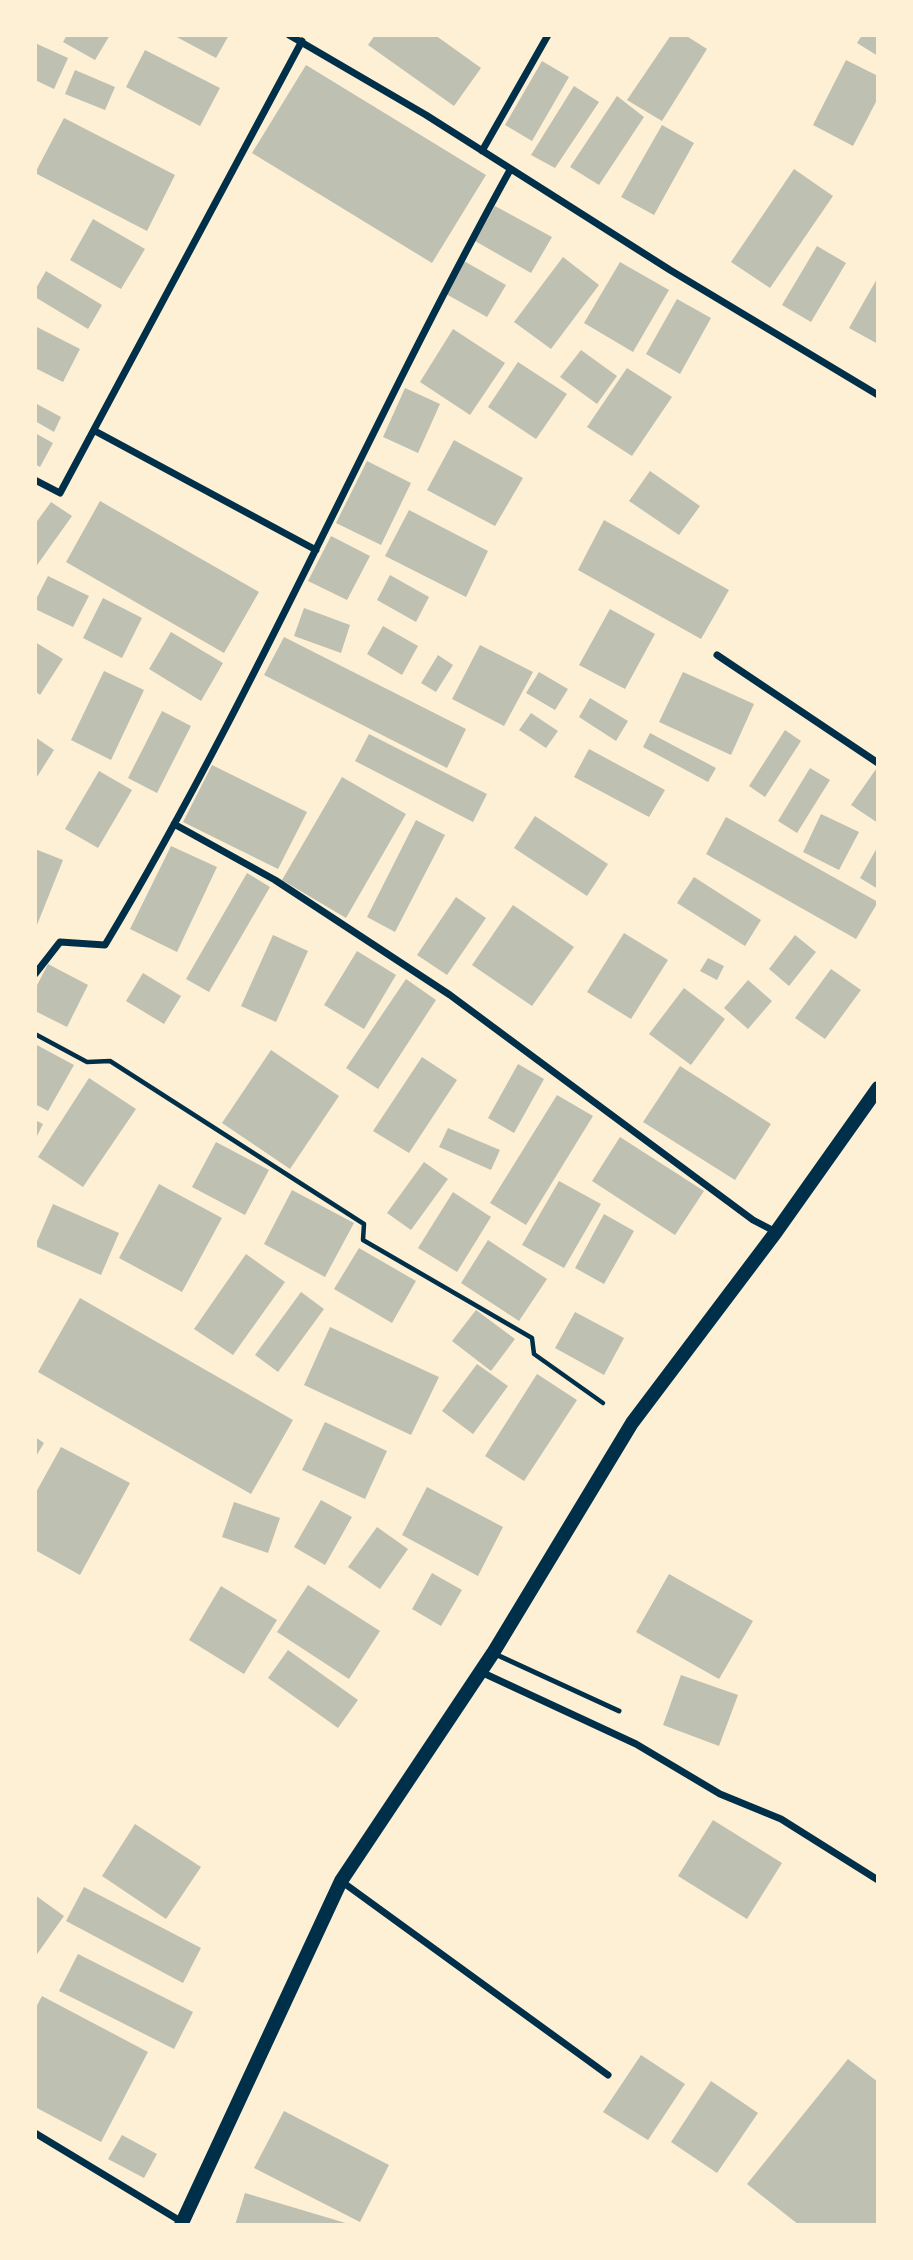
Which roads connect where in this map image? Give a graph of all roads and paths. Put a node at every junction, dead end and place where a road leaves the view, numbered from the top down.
1 (289, 35) edge
2 (548, 35) edge
3 (302, 41) junction
4 (482, 151) junction
5 (510, 170) junction
6 (878, 396) edge
7 (95, 431) junction
8 (35, 480) edge
9 (316, 550) junction
10 (717, 655) dead end
11 (878, 763) edge
12 (174, 824) junction
13 (35, 974) edge
14 (35, 1034) edge
15 (878, 1088) edge
16 (776, 1232) junction
17 (632, 1423) junction
18 (493, 1653) junction
19 (481, 1672) junction
20 (619, 1711) dead end
21 (878, 1880) edge
22 (341, 1881) junction
23 (608, 2075) dead end
24 (35, 2133) edge
25 (181, 2224) edge

1 - 3 street
2 - 4 street
3 - 4 street
3 - 7 street
4 - 5 street
5 - 6 street
5 - 9 street
7 - 8 street
7 - 9 street
9 - 12 street
10 - 11 street
12 - 13 street
12 - 16 street
14 - 17 path
15 - 16 main road
16 - 17 main road
17 - 18 main road
18 - 19 main road
18 - 20 lane
19 - 21 street
19 - 22 main road
22 - 23 street
22 - 25 main road
24 - 25 street

